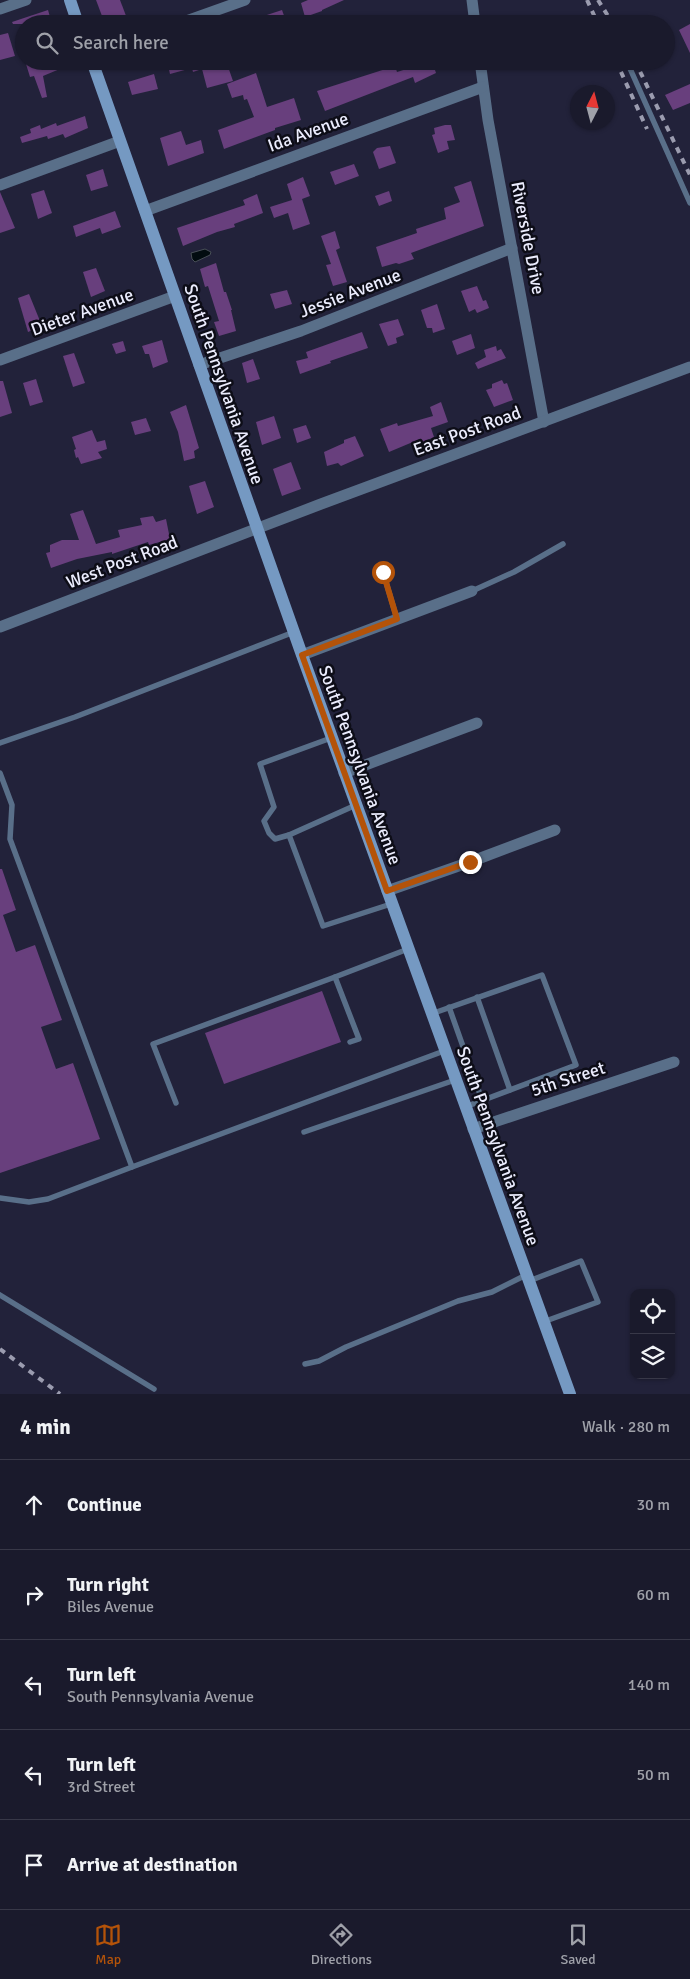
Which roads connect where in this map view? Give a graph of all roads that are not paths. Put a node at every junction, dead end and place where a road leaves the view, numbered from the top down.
1 (26, 0) edge
2 (70, 0) edge
3 (245, 0) edge
4 (472, 0) edge
5 (0, 9) edge
6 (75, 15) edge
7 (203, 15) edge
8 (474, 15) edge
9 (95, 70) edge
10 (481, 70) edge
11 (631, 70) edge
12 (483, 87) junction
13 (120, 141) junction
14 (0, 185) edge
15 (690, 203) edge
16 (145, 211) junction
17 (512, 248) junction
18 (175, 296) junction
19 (0, 360) edge
20 (199, 365) junction
21 (690, 367) edge
22 (544, 422) junction
23 (256, 528) junction
24 (563, 544) dead end
25 (383, 572) dead end
26 (472, 591) joint
27 (397, 619) junction
28 (0, 627) edge
29 (294, 632) junction
30 (302, 655) junction
31 (477, 723) dead end
32 (332, 738) junction
33 (0, 743) edge
34 (344, 772) junction
35 (0, 773) edge
36 (356, 806) junction
37 (555, 830) dead end
38 (289, 835) junction
39 (387, 891) junction
40 (391, 904) junction
41 (408, 950) junction
42 (335, 977) junction
43 (477, 998) junction
44 (449, 1007) junction
45 (431, 1014) junction
46 (350, 1042) dead end
47 (444, 1051) junction
48 (674, 1062) dead end
49 (455, 1080) junction
50 (510, 1090) junction
51 (482, 1100) junction
52 (176, 1103) dead end
53 (464, 1107) junction
54 (473, 1129) junction
55 (304, 1132) dead end
56 (132, 1167) junction
57 (0, 1198) edge
58 (527, 1278) junction
59 (0, 1295) edge
60 (543, 1322) junction
61 (305, 1364) dead end
62 (154, 1390) dead end
63 (570, 1394) edge

1 - 5 street
2 - 6 main road
3 - 7 street
4 - 8 street
9 - 13 main road, South Pennsylvania Avenue
10 - 12 street, Riverside Drive
11 - 15 lane
12 - 16 street, Ida Avenue
12 - 17 street, Riverside Drive
13 - 14 street
13 - 16 main road, South Pennsylvania Avenue
16 - 18 main road, South Pennsylvania Avenue
17 - 20 street, Jessie Avenue
17 - 22 street, Riverside Drive
18 - 19 street, Dieter Avenue
18 - 20 main road, South Pennsylvania Avenue
20 - 23 main road, South Pennsylvania Avenue
21 - 22 street, East Post Road
22 - 23 street, East Post Road
23 - 28 street, West Post Road
23 - 29 main road, South Pennsylvania Avenue
24 - 26 lane
25 - 27 lane
26 - 27 street
27 - 30 street
29 - 30 main road, South Pennsylvania Avenue
29 - 33 lane
30 - 32 main road, South Pennsylvania Avenue
31 - 34 street
32 - 34 main road, South Pennsylvania Avenue
32 - 38 lane
34 - 36 main road, South Pennsylvania Avenue
35 - 56 lane
36 - 38 lane
36 - 39 main road, South Pennsylvania Avenue
37 - 39 street
38 - 40 lane
39 - 40 main road, South Pennsylvania Avenue
40 - 41 main road, South Pennsylvania Avenue
41 - 42 lane
41 - 45 main road, South Pennsylvania Avenue
42 - 46 lane
42 - 52 lane
43 - 44 lane
43 - 50 lane
43 - 50 lane
44 - 45 lane
44 - 51 lane
45 - 47 main road, South Pennsylvania Avenue
47 - 49 main road, South Pennsylvania Avenue
47 - 56 lane
48 - 54 street, 5th Street
49 - 53 main road, South Pennsylvania Avenue
49 - 55 lane
50 - 51 lane
51 - 53 lane
53 - 54 main road, South Pennsylvania Avenue
54 - 58 main road, South Pennsylvania Avenue
56 - 57 lane
58 - 60 main road, South Pennsylvania Avenue
58 - 60 lane
58 - 61 lane
59 - 62 lane
60 - 63 main road, South Pennsylvania Avenue

